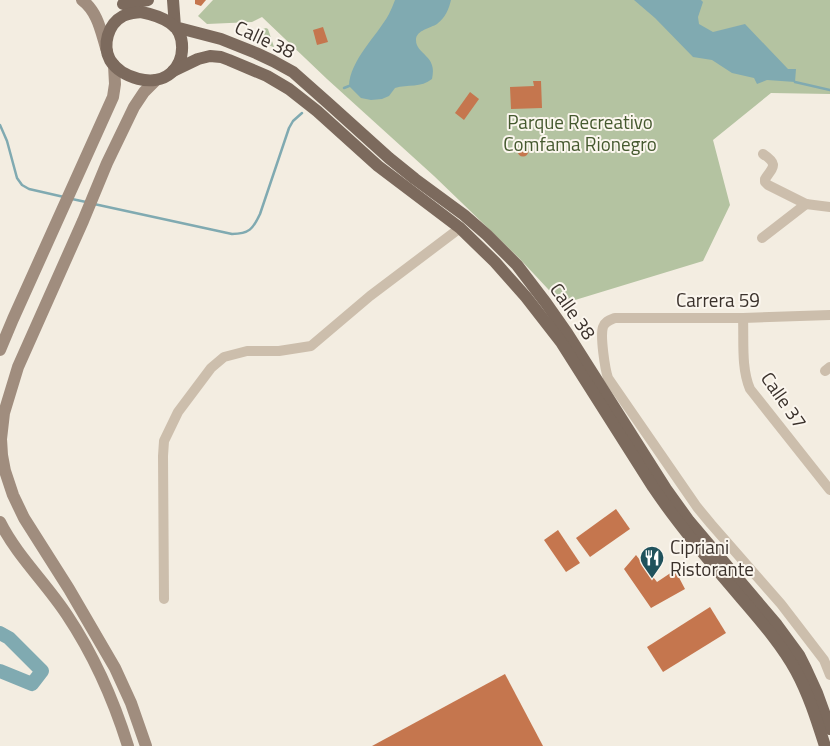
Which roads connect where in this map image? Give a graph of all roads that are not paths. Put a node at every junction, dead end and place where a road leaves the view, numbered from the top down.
1 (82, 0) edge
2 (148, 0) edge
3 (156, 0) edge
4 (173, 0) edge
5 (118, 2) edge
6 (142, 12) junction
7 (175, 27) junction
8 (107, 51) junction
9 (114, 66) junction
10 (174, 71) junction
11 (156, 80) junction
12 (763, 154) dead end
13 (806, 204) junction
14 (830, 207) edge
15 (460, 228) junction
16 (762, 238) dead end
17 (830, 315) edge
18 (743, 318) junction
19 (607, 321) joint
20 (0, 350) edge
21 (830, 490) edge
22 (0, 522) edge
23 (164, 599) dead end
24 (827, 660) edge
25 (806, 669) junction
26 (830, 672) edge
27 (812, 681) junction
28 (830, 729) edge
29 (128, 746) edge
30 (146, 746) edge
31 (825, 746) edge

1 - 8 street
2 - 5 main road
3 - 6 main road
4 - 7 main road
5 - 6 street
6 - 7 main road
6 - 8 main road
7 - 10 main road
7 - 25 main road, Calle 38
8 - 9 main road
9 - 11 main road
9 - 20 street
10 - 11 main road
10 - 15 main road, Calle 38
11 - 30 street
12 - 13 street
13 - 14 street
13 - 16 street
15 - 23 street
15 - 31 main road, Calle 38
17 - 18 street, Carrera 59
18 - 19 street, Carrera 59
18 - 21 street, Calle 37
19 - 24 street, Calle 38
22 - 29 street
24 - 25 street
24 - 26 street, Calle 38
25 - 27 main road, Calle 38
26 - 27 street
27 - 28 main road, Calle 38

